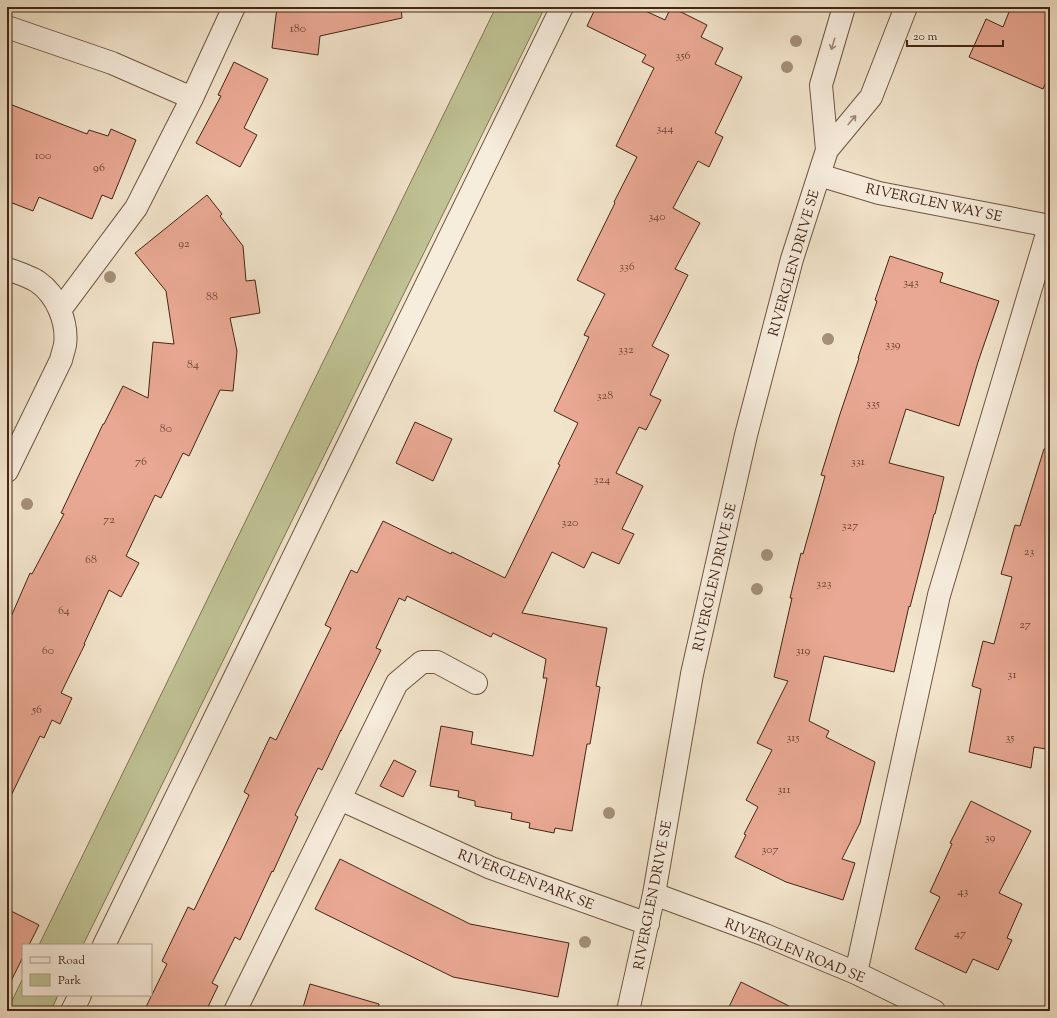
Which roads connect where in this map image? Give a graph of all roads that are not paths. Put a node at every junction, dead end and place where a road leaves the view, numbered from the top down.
1 (234, 7) edge
2 (562, 7) edge
3 (844, 7) edge
4 (906, 7) edge
5 (7, 27) edge
6 (192, 98) junction
7 (827, 150) junction
8 (819, 175) junction
9 (1050, 225) edge
10 (7, 269) edge
11 (60, 310) junction
12 (7, 471) edge
13 (476, 683) dead end
14 (340, 799) junction
15 (654, 894) junction
16 (648, 924) junction
17 (104, 944) edge
18 (856, 973) junction
19 (80, 996) edge
20 (72, 1011) edge
21 (235, 1011) edge
22 (628, 1011) edge
23 (934, 1011) edge

1 - 6 street
2 - 17 street
3 -> 7 street, RIVERGLEN DRIVE SE
7 -> 4 street, RIVERGLEN DRIVE SE
5 - 6 street
6 - 11 street
7 - 8 street, RIVERGLEN DRIVE SE
8 - 9 street, RIVERGLEN WAY SE
8 - 15 street, RIVERGLEN DRIVE SE
9 - 18 street
10 - 11 street
11 - 12 street
13 - 14 street
14 - 16 street, RIVERGLEN PARK SE
14 - 21 street
15 - 16 street, RIVERGLEN DRIVE SE
15 - 18 street, RIVERGLEN ROAD SE
16 - 22 street, RIVERGLEN DRIVE SE
18 - 23 street, RIVERGLEN ROAD SE
19 - 20 street

